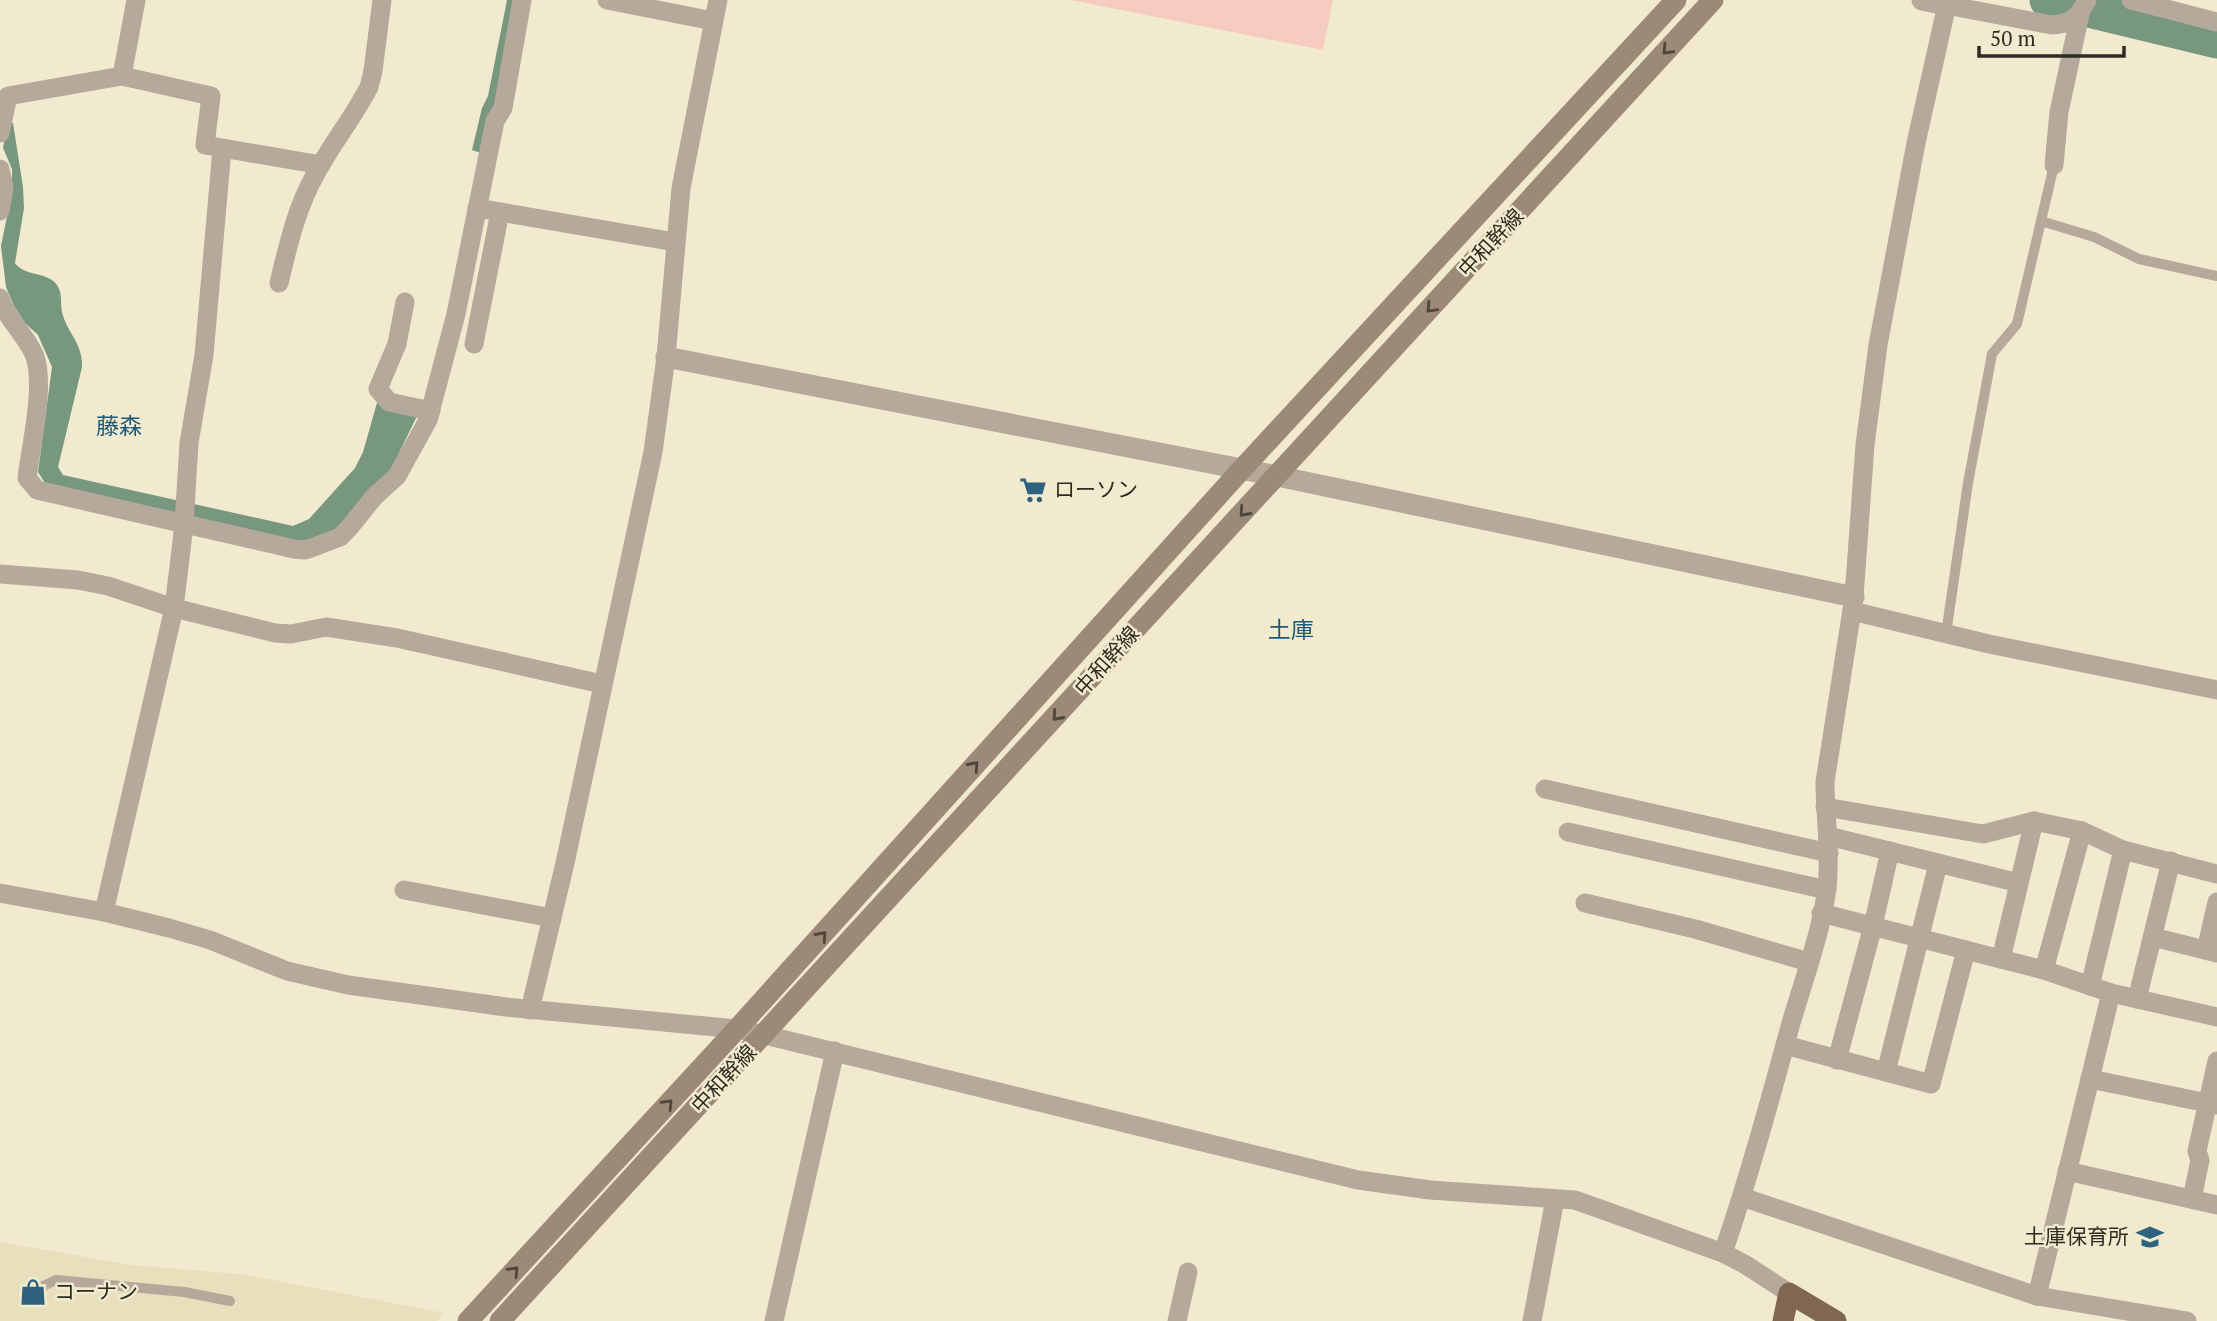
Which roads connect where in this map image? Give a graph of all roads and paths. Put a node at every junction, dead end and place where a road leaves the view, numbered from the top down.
1 (136, 0) edge
2 (382, 0) edge
3 (522, 0) edge
4 (607, 0) edge
5 (718, 0) edge
6 (1676, 0) edge
7 (1713, 0) edge
8 (1922, 0) edge
9 (2131, 0) edge
10 (1947, 3) edge
11 (2083, 9) edge
12 (713, 21) junction
13 (2217, 22) edge
14 (122, 76) junction
15 (0, 130) edge
16 (222, 149) junction
17 (321, 165) junction
18 (2054, 165) joint
19 (0, 169) edge
20 (477, 208) junction
21 (0, 211) edge
22 (500, 212) junction
23 (2041, 221) junction
24 (675, 242) junction
25 (2217, 276) edge
26 (279, 283) dead end
27 (0, 298) edge
28 (405, 302) dead end
29 (474, 344) dead end
30 (666, 357) junction
31 (431, 411) junction
32 (1241, 469) junction
33 (1277, 475) junction
34 (184, 525) junction
35 (0, 574) edge
36 (1853, 604) junction
37 (174, 608) junction
38 (1946, 634) junction
39 (602, 684) junction
40 (2217, 690) edge
41 (1545, 789) dead end
42 (1825, 807) junction
43 (2035, 821) junction
44 (2082, 831) junction
45 (1568, 832) dead end
46 (1829, 844) junction
47 (2123, 850) junction
48 (1890, 851) junction
49 (2171, 862) junction
50 (1938, 864) junction
51 (2217, 874) edge
52 (2019, 883) junction
53 (404, 890) dead end
54 (1827, 890) junction
55 (0, 893) edge
56 (1585, 902) dead end
57 (2217, 902) edge
58 (104, 912) junction
59 (1821, 913) junction
60 (552, 918) junction
61 (1873, 926) junction
62 (1918, 937) junction
63 (2153, 937) junction
64 (1966, 950) junction
65 (2212, 951) edge
66 (2001, 959) junction
67 (1809, 961) junction
68 (2044, 971) junction
69 (2090, 986) junction
70 (2111, 993) junction
71 (2137, 999) junction
72 (530, 1010) junction
73 (2217, 1017) edge
74 (737, 1029) junction
75 (765, 1035) junction
76 (1785, 1045) junction
77 (835, 1051) junction
78 (1837, 1060) junction
79 (2217, 1061) edge
80 (1886, 1072) junction
81 (2090, 1079) junction
82 (2213, 1104) edge
83 (2197, 1151) junction
84 (2217, 1155) edge
85 (2067, 1171) junction
86 (1742, 1197) junction
87 (1555, 1199) junction
88 (2192, 1199) junction
89 (2217, 1205) edge
90 (1723, 1253) junction
91 (1188, 1272) dead end
92 (1789, 1293) junction
93 (2037, 1296) junction
94 (39, 1299) dead end
95 (230, 1301) dead end
96 (1536, 1320) edge
97 (468, 1321) edge
98 (500, 1321) edge
99 (774, 1321) edge
100 (1177, 1321) edge
101 (1783, 1321) edge
102 (1836, 1321) edge
103 (2187, 1321) edge

1 - 14 street
2 - 17 street
3 - 20 street
4 - 12 street
5 - 12 street
6 - 32 main road, 中和幹線
7 -> 33 main road, 中和幹線
8 - 10 street
9 - 13 street
10 - 11 street
10 - 36 street
11 - 18 street
12 - 24 street
14 - 15 street
14 - 16 street
16 - 17 street
16 - 34 street
17 - 26 street
18 - 23 lane
19 - 21 street
20 - 22 street
20 - 31 street
22 - 24 street
22 - 29 street
23 - 25 lane
23 - 38 lane
24 - 30 street
27 - 34 street
28 - 31 street
30 - 32 street
30 - 39 street
31 - 34 street
32 - 33 street
74 -> 32 main road, 中和幹線
33 - 36 street
33 -> 75 main road, 中和幹線
34 - 37 street
35 - 37 street
36 - 38 street
36 - 42 street
37 - 39 street
37 - 58 street
38 - 40 street
39 - 60 street
41 - 46 street
42 - 43 street
42 - 46 street
43 - 44 street
43 - 52 street
44 - 47 street
44 - 68 street
45 - 54 street
46 - 48 street
46 - 54 street
47 - 49 street
47 - 69 street
48 - 50 street
48 - 61 street
49 - 51 street
49 - 63 street
50 - 52 street
50 - 62 street
52 - 66 street
53 - 60 street
54 - 59 street
55 - 58 street
56 - 67 street
57 - 65 street
58 - 72 street
59 - 61 street
59 - 67 street
60 - 72 street
61 - 62 street
61 - 78 street
62 - 64 street
62 - 80 street
63 - 65 street
63 - 71 street
64 - 66 street
64 - 80 street
66 - 68 street
67 - 76 street
68 - 69 street
69 - 70 street
70 - 71 street
70 - 81 street
71 - 73 street
72 - 74 street
74 - 75 street
97 -> 74 main road, 中和幹線
75 - 77 street
75 - 98 main road, 中和幹線
76 - 78 street
76 - 86 street
77 - 87 street
77 - 99 street
78 - 80 street
79 - 82 street
81 - 82 street
81 - 85 street
82 - 83 street
83 - 84 street
83 - 88 street
85 - 88 street
85 - 93 street
86 - 90 street
86 - 93 street
87 - 90 street
87 - 96 street
88 - 89 street
90 - 92 street
91 - 100 street
92 - 101 highway
92 - 102 highway
93 - 103 street
94 - 95 lane

